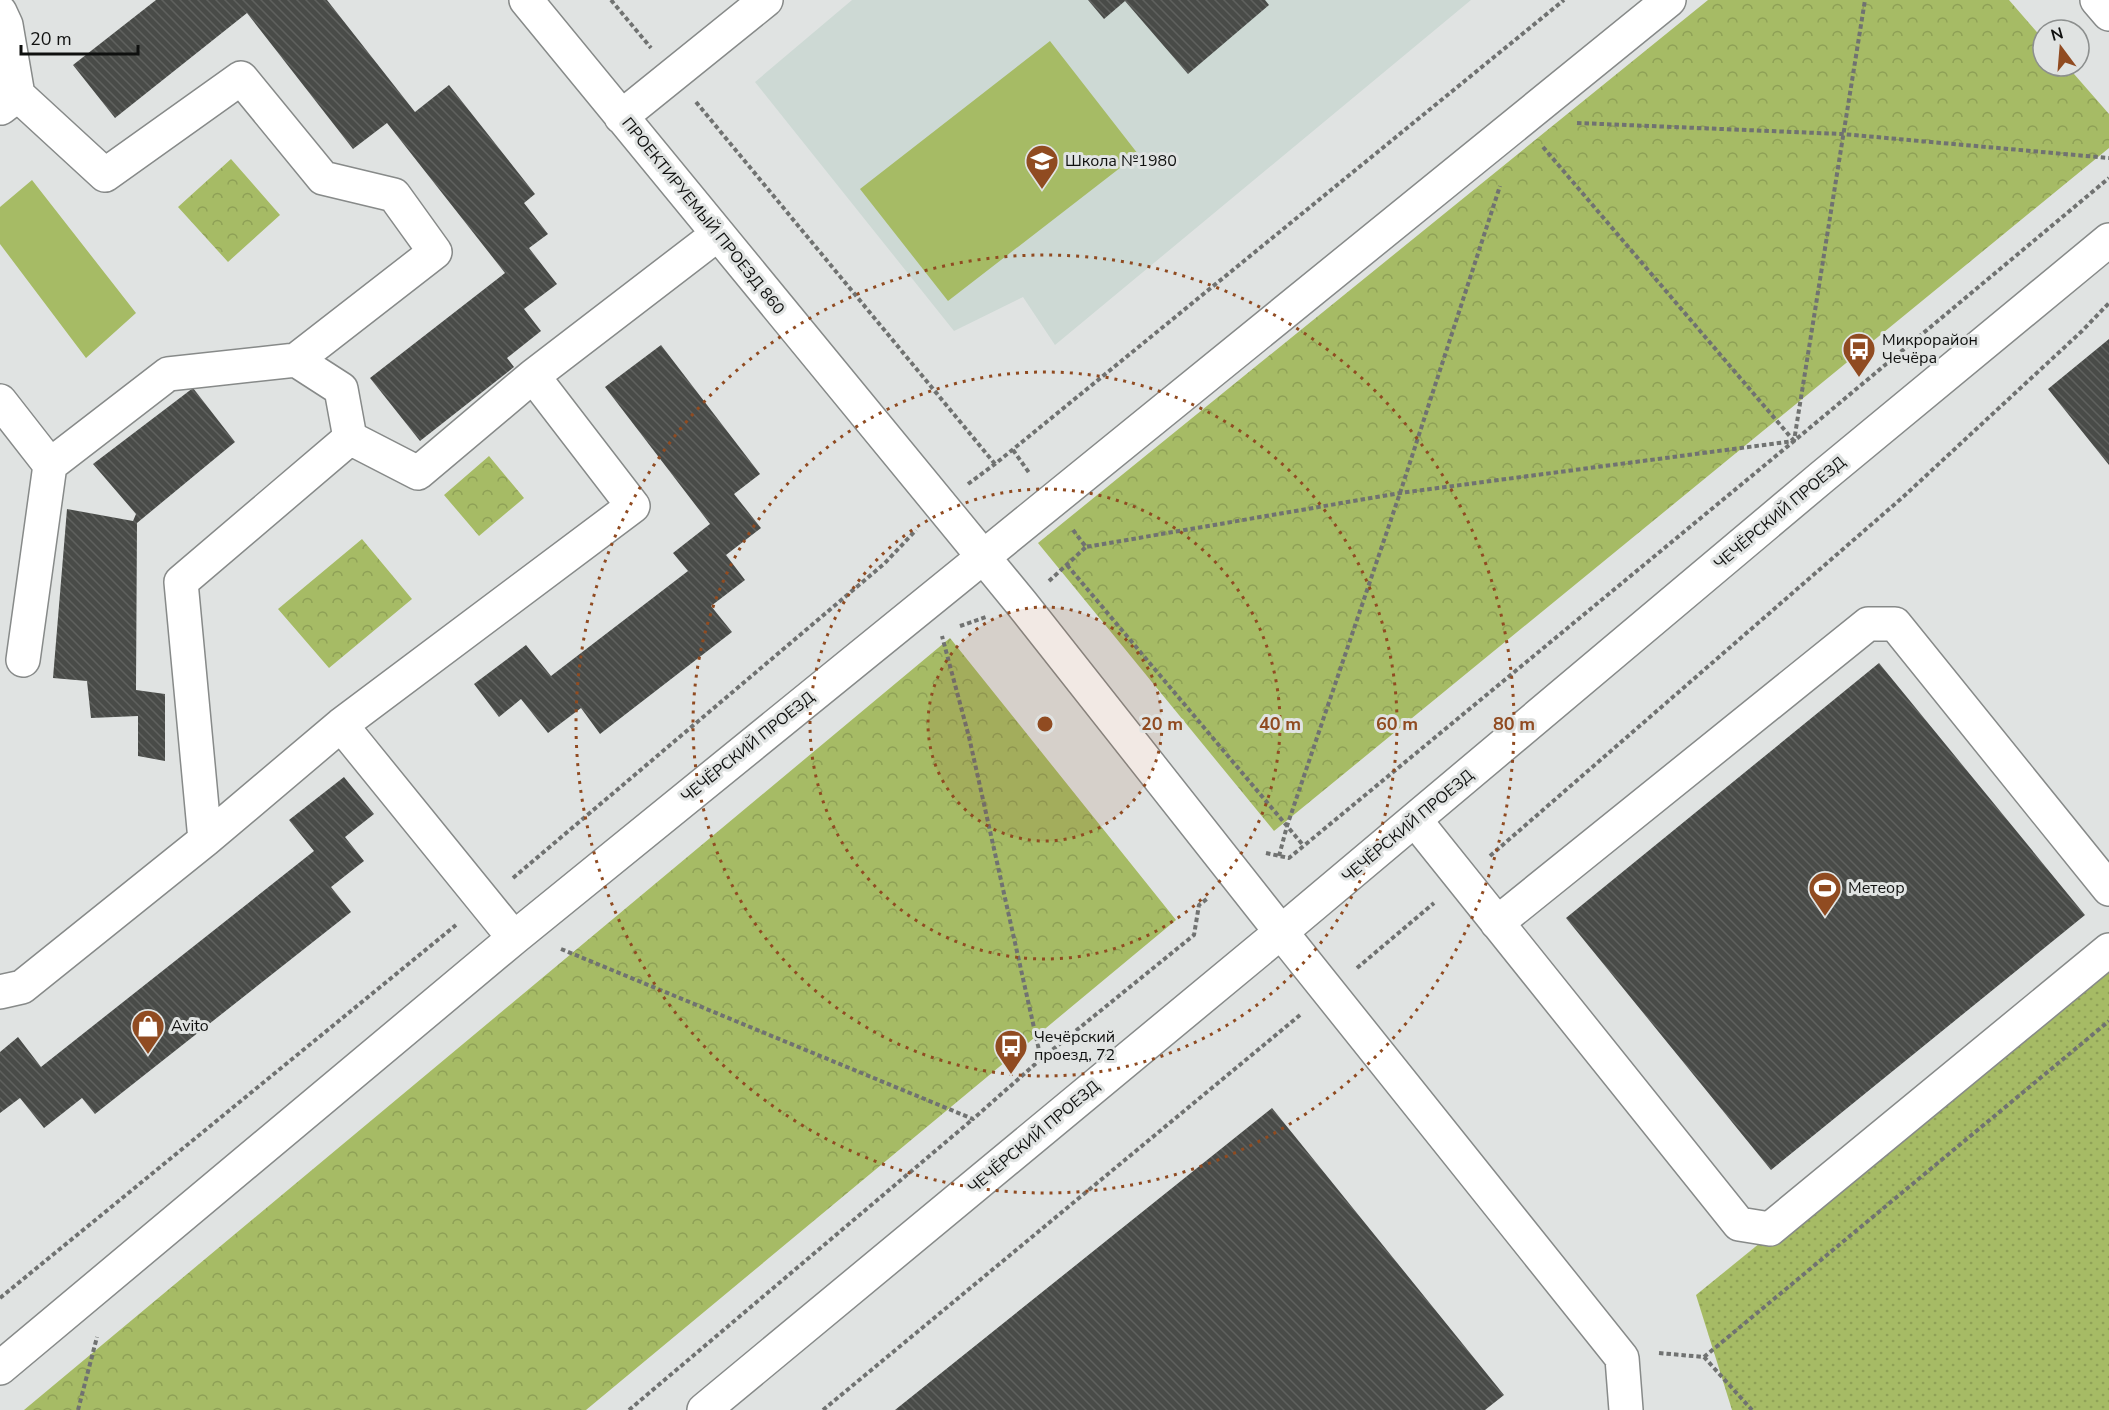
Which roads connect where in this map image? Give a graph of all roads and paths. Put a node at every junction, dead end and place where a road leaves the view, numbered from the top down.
1 (526, 0) edge
2 (611, 0) edge
3 (766, 0) edge
4 (1564, 0) edge
5 (1669, 0) edge
6 (1864, 0) edge
7 (2097, 0) edge
8 (0, 12) edge
9 (2109, 14) edge
10 (673, 75) junction
11 (9, 102) edge
12 (621, 117) junction
13 (1521, 121) junction
14 (1842, 134) junction
15 (2109, 158) edge
16 (1502, 177) dead end
17 (2109, 178) edge
18 (718, 234) junction
19 (2109, 240) edge
20 (2109, 303) edge
21 (296, 360) junction
22 (533, 376) junction
23 (0, 401) edge
24 (350, 438) junction
25 (1794, 441) junction
26 (1013, 450) junction
27 (995, 464) junction
28 (50, 465) junction
29 (1400, 493) junction
30 (1050, 501) junction
31 (939, 505) junction
32 (982, 556) junction
33 (1067, 565) dead end
34 (941, 633) dead end
35 (23, 660) dead end
36 (1476, 703) dead end
37 (341, 724) junction
38 (1415, 820) junction
39 (1287, 826) junction
40 (205, 840) junction
41 (1303, 845) dead end
42 (1279, 856) dead end
43 (1462, 880) junction
44 (2109, 889) edge
45 (485, 902) junction
46 (1497, 923) junction
47 (1281, 933) junction
48 (514, 938) junction
49 (553, 945) dead end
50 (2109, 950) edge
51 (1329, 991) junction
52 (0, 992) edge
53 (2109, 1021) edge
54 (973, 1119) junction
55 (0, 1298) edge
56 (98, 1333) dead end
57 (1704, 1357) junction
58 (1622, 1358) junction
59 (0, 1368) edge
60 (716, 1406) edge
61 (78, 1410) edge
62 (628, 1410) edge
63 (823, 1410) edge
64 (1626, 1410) edge
65 (1752, 1410) edge

1 - 12 street, ПРОЕКТИРУЕМЫЙ ПРОЕЗД 860
2 - 10 path
3 - 10 street
4 - 26 path
5 - 13 street, ЧЕЧЁРСКИЙ ПРОЕЗД
6 - 14 path
7 - 9 street
8 - 11 street
10 - 12 street
10 - 27 path
11 - 21 street
12 - 18 street, ПРОЕКТИРУЕМЫЙ ПРОЕЗД 860
13 - 14 path
13 - 25 path
13 - 30 street, ЧЕЧЁРСКИЙ ПРОЕЗД
14 - 15 path
14 - 25 path
16 - 29 path
17 - 25 path
18 - 22 street
18 - 31 street, ПРОЕКТИРУЕМЫЙ ПРОЕЗД 860
19 - 38 street, ЧЕЧЁРСКИЙ ПРОЕЗД
20 - 43 path
21 - 24 street
21 - 28 street
22 - 24 street
22 - 37 street
23 - 28 street
24 - 40 street
25 - 29 path
25 - 36 path
26 - 27 path
26 - 30 path
27 - 31 path
28 - 35 street
29 - 30 path
29 - 39 path
30 - 32 street, ЧЕЧЁРСКИЙ ПРОЕЗД
31 - 32 street, ПРОЕКТИРУЕМЫЙ ПРОЕЗД 860
31 - 45 path
32 - 47 street
32 - 48 street, ЧЕЧЁРСКИЙ ПРОЕЗД
33 - 39 path
34 - 54 path
37 - 40 street
37 - 45 street
38 - 43 street
38 - 47 street, ЧЕЧЁРСКИЙ ПРОЕЗД
39 - 41 path
39 - 42 path
40 - 52 street
43 - 46 street
43 - 51 path
44 - 46 street
45 - 48 street
45 - 55 path
46 - 50 street
47 - 51 street
47 - 60 street, ЧЕЧЁРСКИЙ ПРОЕЗД
48 - 59 street, ЧЕЧЁРСКИЙ ПРОЕЗД
49 - 54 path
51 - 58 street
51 - 63 path
53 - 57 path
54 - 62 path
56 - 61 path
57 - 58 path
57 - 65 path
58 - 64 street

